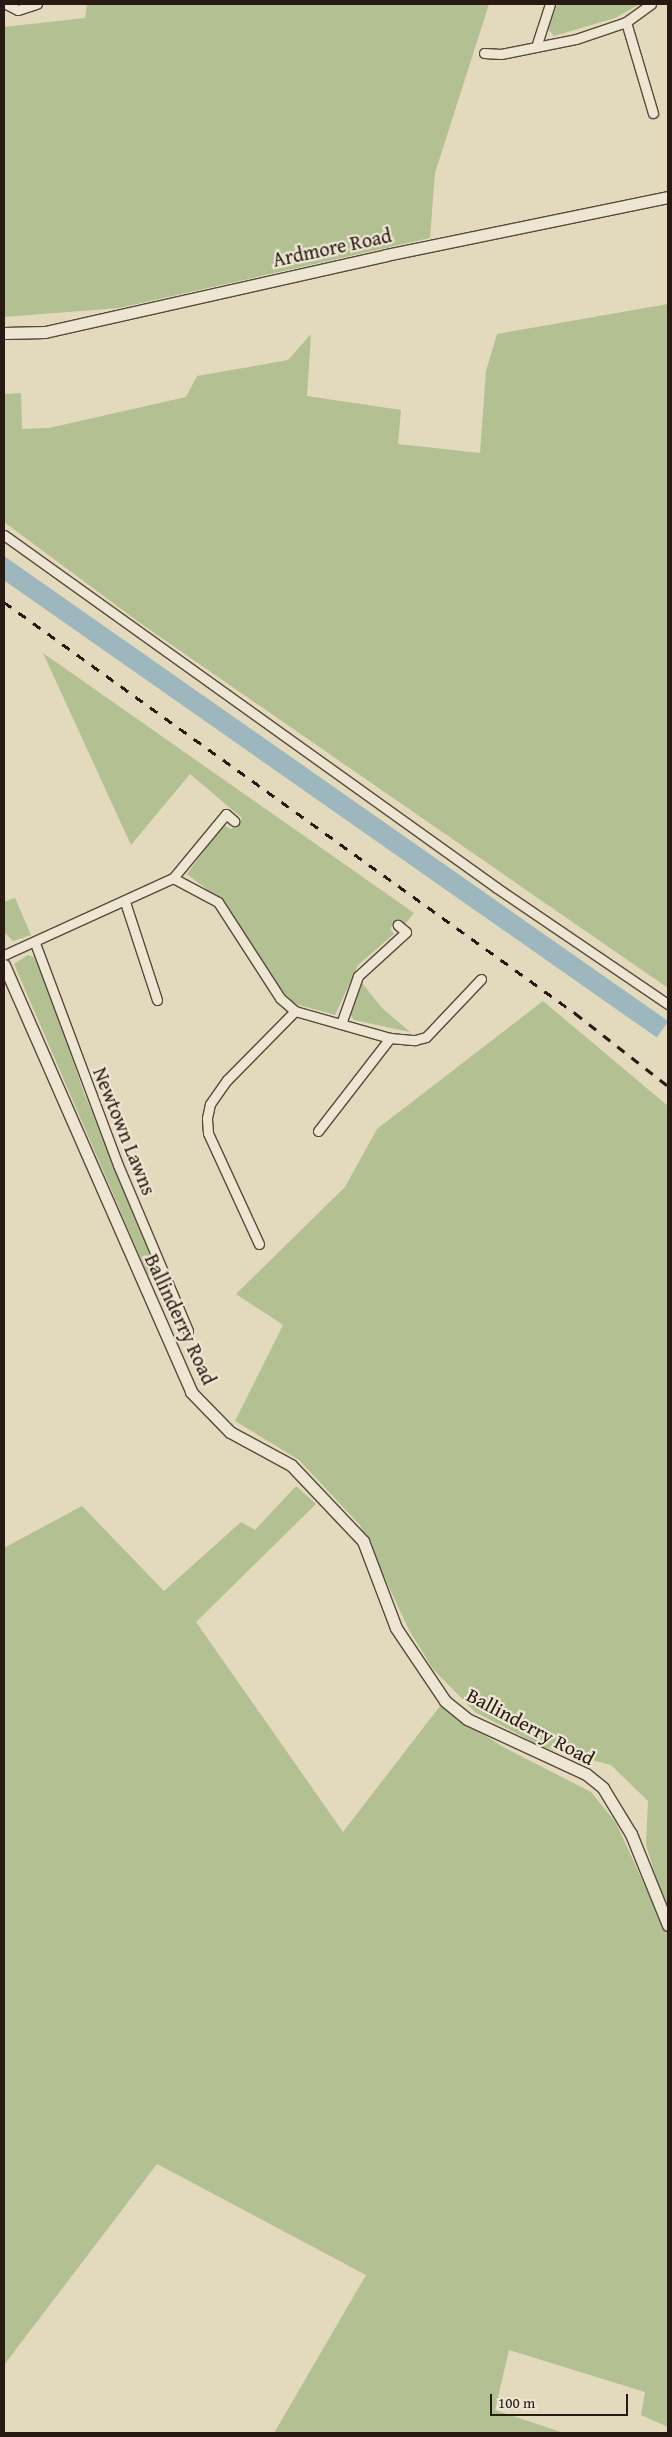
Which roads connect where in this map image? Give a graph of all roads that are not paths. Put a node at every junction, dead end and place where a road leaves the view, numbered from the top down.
1 (6, 4) edge
2 (37, 4) edge
3 (550, 4) edge
4 (651, 4) edge
5 (626, 22) junction
6 (536, 47) junction
7 (484, 52) dead end
8 (653, 114) dead end
9 (668, 198) edge
10 (4, 332) edge
11 (4, 535) edge
12 (234, 821) dead end
13 (173, 878) junction
14 (125, 902) junction
15 (398, 925) dead end
16 (35, 942) junction
17 (4, 955) edge
18 (4, 965) edge
19 (481, 979) dead end
20 (157, 1000) dead end
21 (668, 1004) edge
22 (295, 1012) junction
23 (341, 1024) junction
24 (390, 1038) junction
25 (318, 1131) dead end
26 (259, 1244) dead end
27 (188, 1331) dead end
28 (668, 1925) edge

1 - 2 street
3 - 6 street
4 - 5 street
5 - 6 street
5 - 8 street
6 - 7 street
9 - 10 street, Ardmore Road
11 - 21 street
12 - 13 street
13 - 14 street
13 - 22 street
14 - 16 street
14 - 20 street
15 - 23 street
16 - 17 street
16 - 27 street, Newtown Lawns
18 - 28 street, Ballinderry Road
19 - 24 street
22 - 23 street
22 - 26 street
23 - 24 street
24 - 25 street

